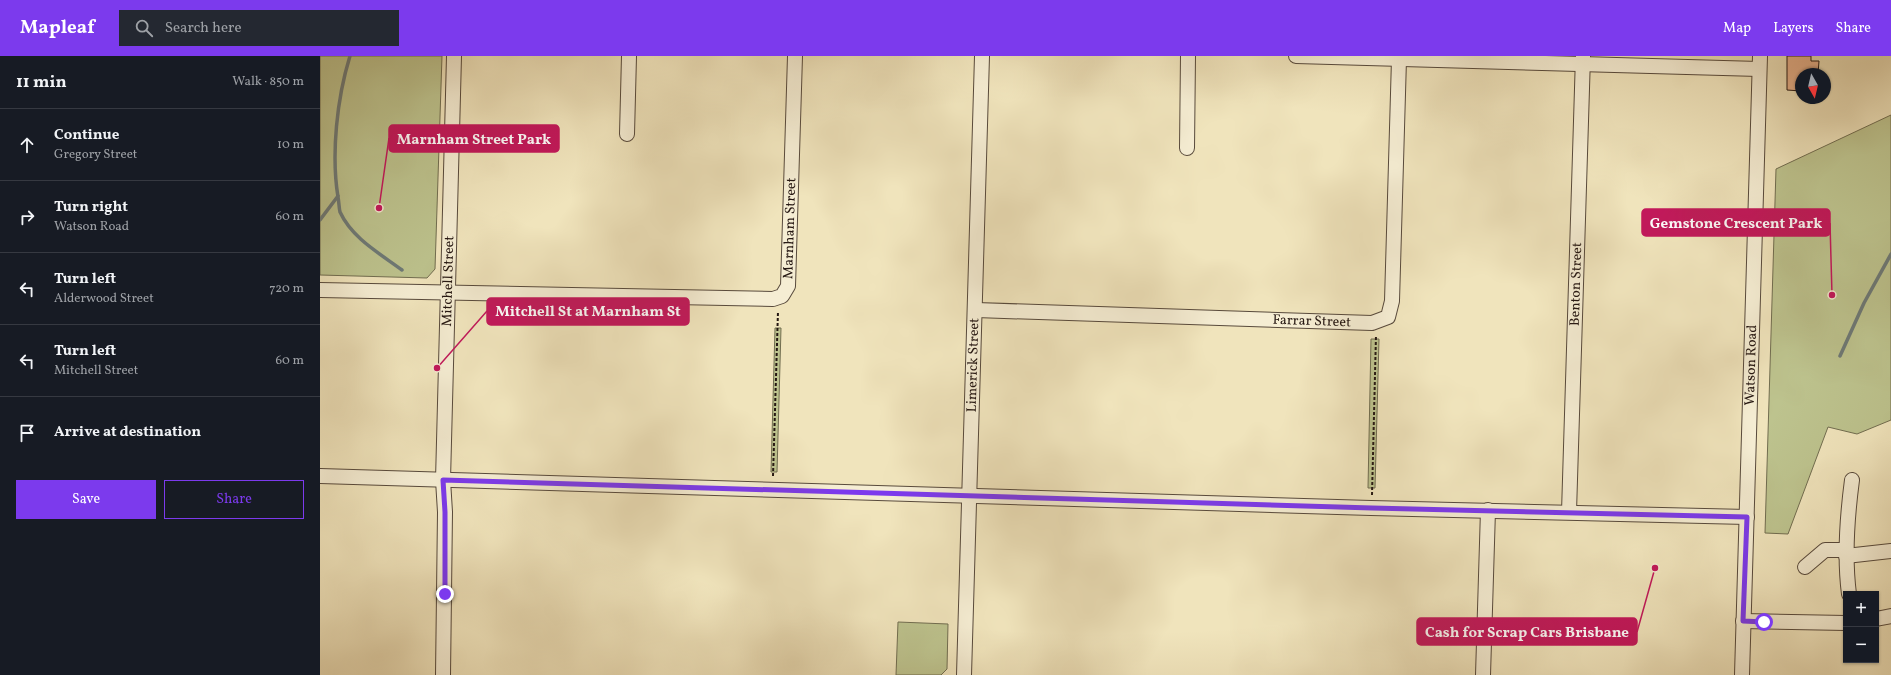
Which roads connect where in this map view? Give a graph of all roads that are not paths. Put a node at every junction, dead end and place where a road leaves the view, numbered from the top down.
1 (454, 56) edge
2 (629, 56) edge
3 (795, 56) edge
4 (982, 56) edge
5 (1188, 56) edge
6 (1296, 56) edge
7 (1399, 59) junction
8 (1583, 60) edge
9 (1759, 62) edge
10 (627, 134) dead end
11 (1187, 148) dead end
12 (320, 290) edge
13 (448, 293) junction
14 (976, 310) junction
15 (320, 476) edge
16 (443, 480) junction
17 (1852, 480) dead end
18 (970, 495) junction
19 (1488, 510) junction
20 (1569, 512) junction
21 (1747, 517) junction
22 (1891, 551) edge
23 (1846, 553) junction
24 (1806, 567) dead end
25 (1850, 591) edge
26 (1891, 616) edge
27 (1879, 618) edge
28 (1743, 621) junction
29 (1843, 623) edge
30 (444, 675) edge
31 (964, 675) edge
32 (1483, 675) edge
33 (1742, 675) edge

1 - 13 street, Mitchell Street
2 - 10 street
3 - 13 street, Marnham Street
4 - 14 street, Limerick Street
5 - 11 street
6 - 7 street
7 - 8 street
7 - 14 street, Farrar Street
8 - 9 street
8 - 20 street, Benton Street
9 - 21 street, Watson Road
12 - 13 street
13 - 16 street, Mitchell Street
14 - 18 street, Limerick Street
15 - 16 street
16 - 18 street
16 - 30 street, Mitchell Street
17 - 23 street
18 - 19 street
18 - 31 street, Limerick Street
19 - 20 street
19 - 32 street
20 - 21 street
21 - 28 street, Watson Road
22 - 23 street
23 - 24 street
23 - 25 street
26 - 27 street
28 - 29 street
28 - 33 street, Watson Road

